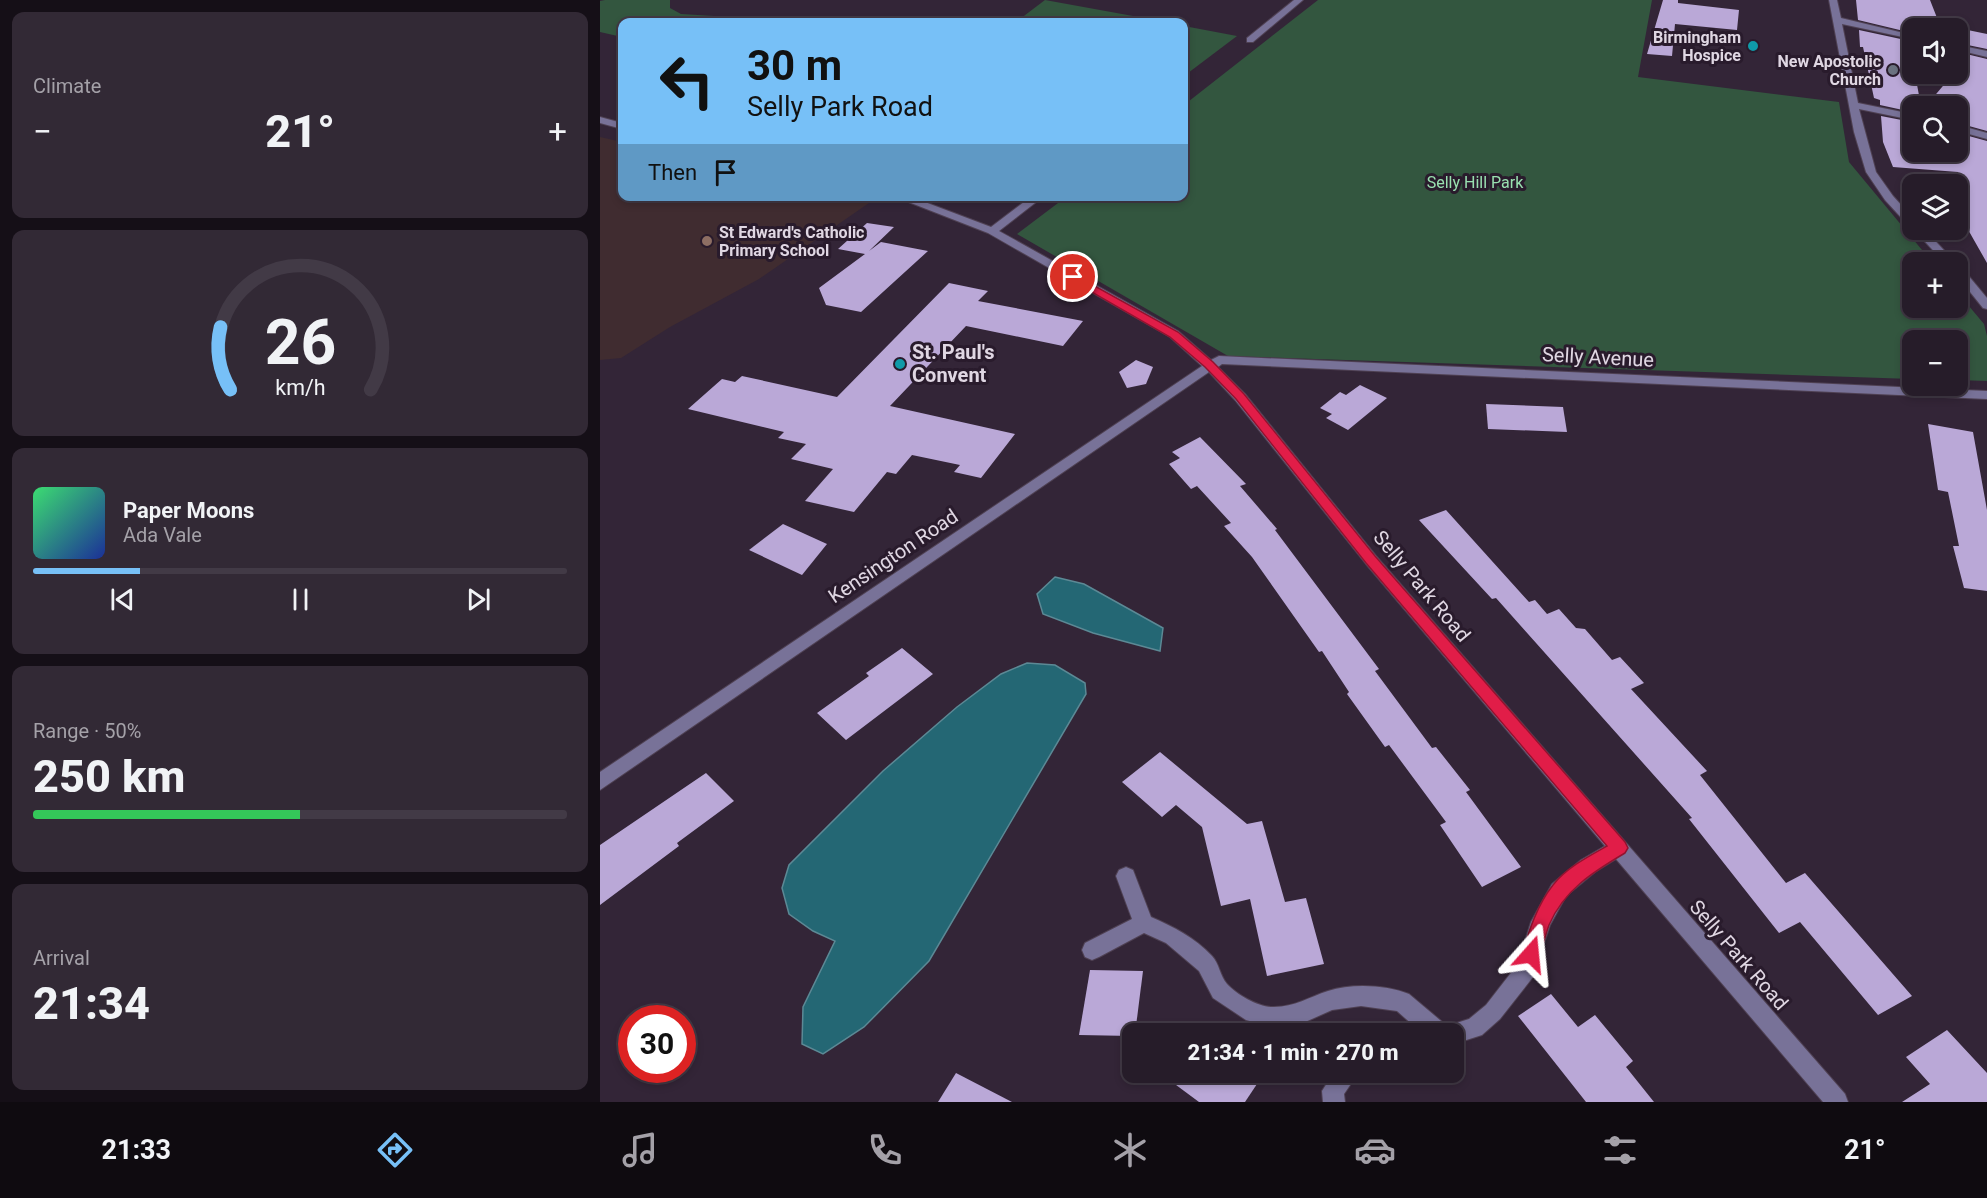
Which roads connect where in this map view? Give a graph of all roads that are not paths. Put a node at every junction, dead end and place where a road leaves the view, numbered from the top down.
1 (1299, 0) edge
2 (1833, 0) edge
3 (1838, 20) junction
4 (1902, 35) edge
5 (1250, 40) dead end
6 (1968, 50) edge
7 (1987, 54) edge
8 (1854, 105) junction
9 (1902, 115) edge
10 (600, 120) edge
11 (618, 125) edge
12 (1968, 131) edge
13 (1987, 136) edge
14 (911, 201) edge
15 (1032, 201) edge
16 (1902, 212) edge
17 (992, 231) junction
18 (1929, 240) edge
19 (1940, 252) edge
20 (1968, 281) edge
21 (1972, 286) junction
22 (1987, 287) edge
23 (1987, 305) edge
24 (1209, 364) junction
25 (1987, 394) edge
26 (600, 782) edge
27 (1619, 848) junction
28 (1126, 876) dead end
29 (1143, 923) junction
30 (1092, 950) dead end
31 (1427, 1023) edge
32 (1464, 1031) edge
33 (1339, 1083) edge
34 (1334, 1102) edge
35 (1837, 1102) edge

1 - 5 street
2 - 3 street
3 - 4 street
3 - 8 street
6 - 7 street
8 - 9 street
8 - 16 street
10 - 11 street
12 - 13 street
14 - 17 street, Selly Park Road
15 - 17 street
17 - 24 street, Selly Park Road
18 - 19 street
20 - 21 street
21 - 22 street
21 - 23 street
24 - 25 street, Selly Avenue
24 - 26 street, Kensington Road
24 - 27 street, Selly Park Road
27 - 32 street
27 - 35 street, Selly Park Road
28 - 29 street
29 - 30 street
29 - 31 street
33 - 34 street

